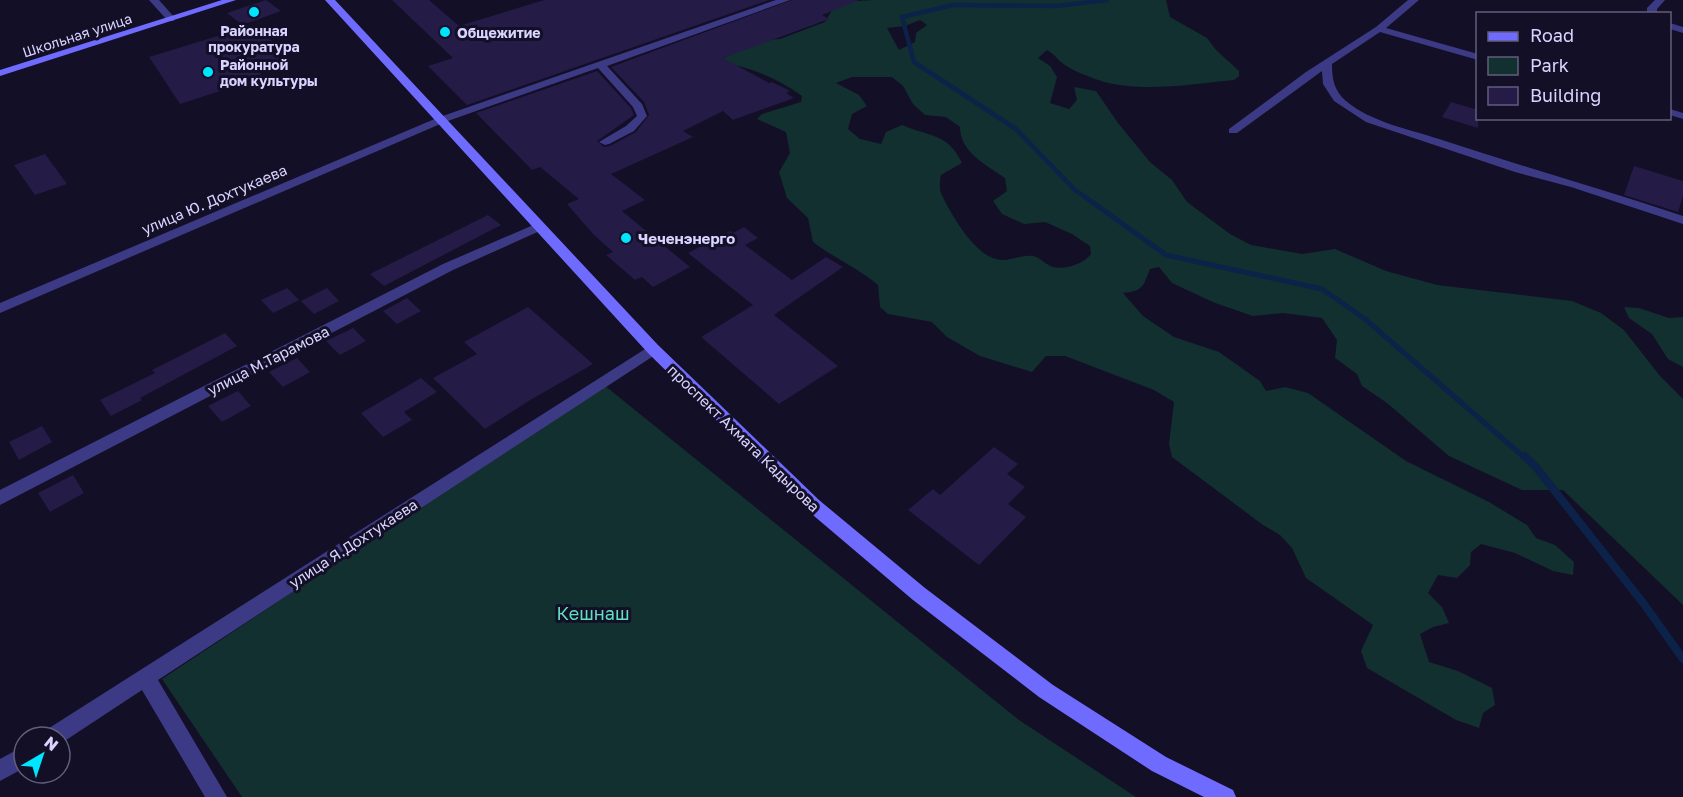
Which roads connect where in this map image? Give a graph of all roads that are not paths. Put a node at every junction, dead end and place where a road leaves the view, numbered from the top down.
1 (154, 0) edge
2 (231, 0) edge
3 (330, 0) edge
4 (785, 0) edge
5 (1414, 0) edge
6 (1660, 0) edge
7 (1652, 12) edge
8 (171, 19) junction
9 (1379, 29) junction
10 (1476, 56) edge
11 (1327, 63) junction
12 (600, 64) junction
13 (0, 73) edge
14 (441, 120) junction
15 (1233, 131) dead end
16 (605, 142) dead end
17 (1683, 220) edge
18 (538, 227) junction
19 (0, 308) edge
20 (653, 349) junction
21 (0, 498) edge
22 (145, 677) junction
23 (71, 725) edge
24 (217, 797) edge
25 (1226, 797) edge

1 - 8 street
2 - 8 main road, Школьная улица
3 - 14 main road, проспект Ахмата Кадырова
4 - 12 street, улица Ю. Дохтукаева
5 - 9 street
6 - 7 street
8 - 13 main road, Школьная улица
9 - 10 street
9 - 11 street
11 - 15 street
11 - 17 street
12 - 14 street, улица Ю. Дохтукаева
12 - 16 street
14 - 18 main road, проспект Ахмата Кадырова
14 - 19 street, улица Ю. Дохтукаева
18 - 20 main road, проспект Ахмата Кадырова
18 - 21 street, улица М.Тарамова
20 - 22 street, улица Я.Дохтукаева
20 - 25 main road, проспект Ахмата Кадырова
22 - 23 street, улица Я.Дохтукаева
22 - 24 street

